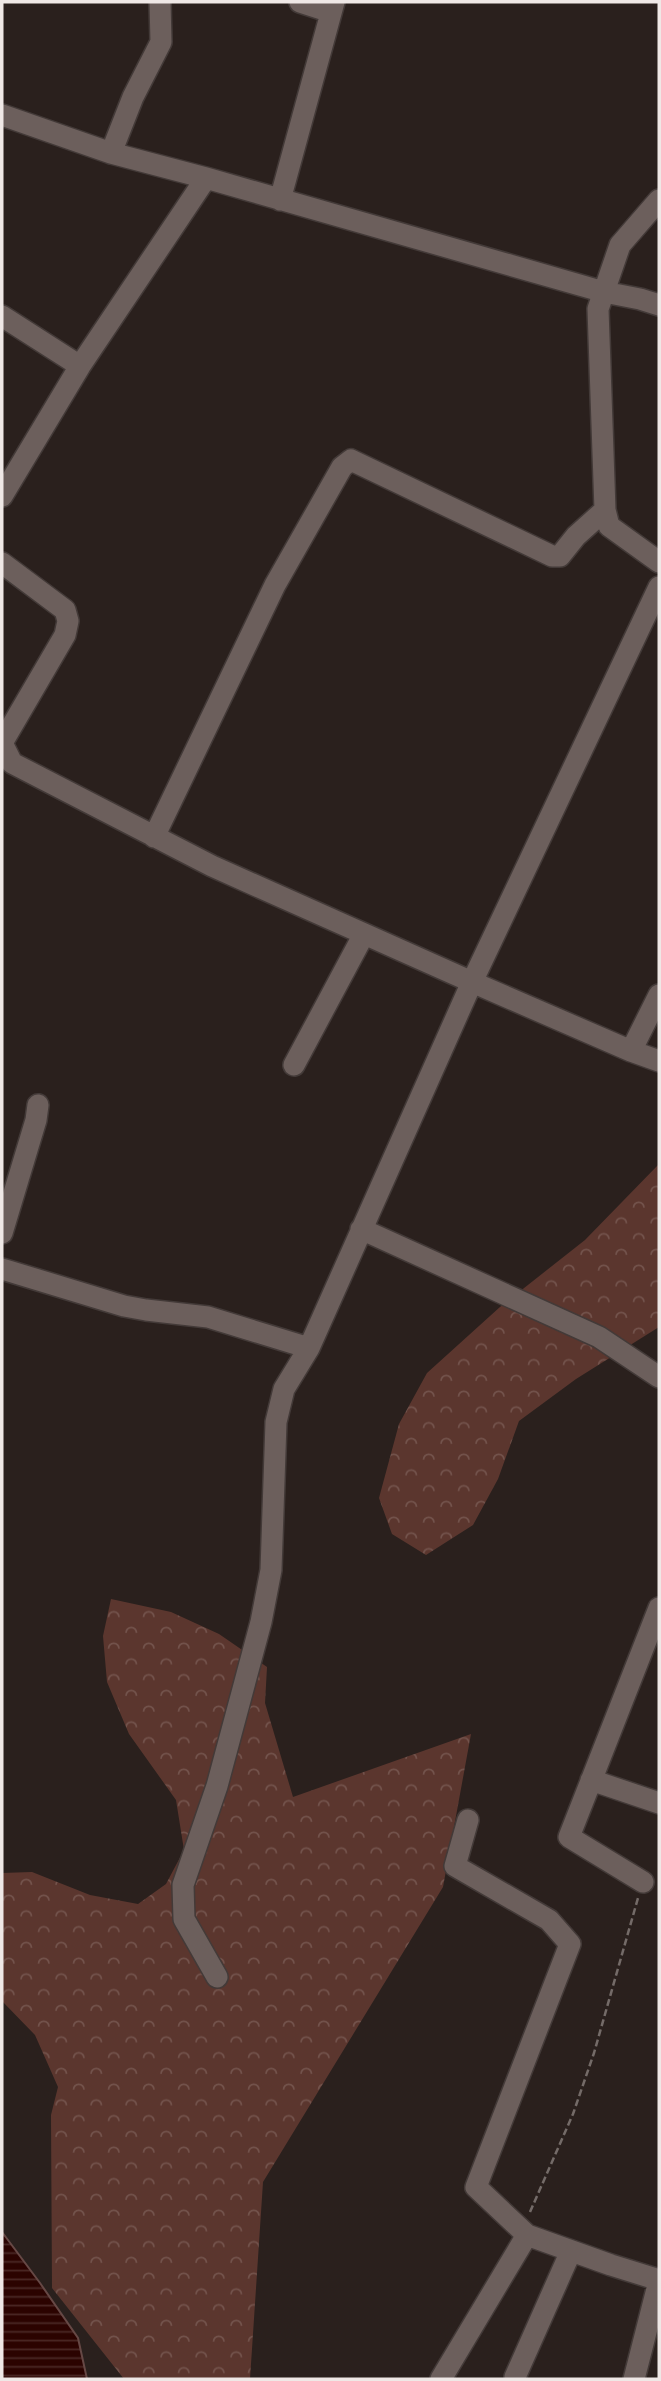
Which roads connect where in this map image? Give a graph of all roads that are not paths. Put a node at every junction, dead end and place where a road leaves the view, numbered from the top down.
1 (160, 2) edge
2 (300, 2) edge
3 (332, 7) edge
4 (2, 115) edge
5 (111, 153) junction
6 (206, 177) junction
7 (280, 200) junction
8 (659, 200) edge
9 (604, 292) junction
10 (659, 305) edge
11 (2, 316) edge
12 (80, 366) junction
13 (2, 496) edge
14 (605, 510) junction
15 (659, 562) edge
16 (2, 563) edge
17 (659, 587) edge
18 (154, 837) junction
19 (364, 934) junction
20 (472, 982) junction
21 (659, 995) edge
22 (631, 1051) junction
23 (659, 1061) edge
24 (294, 1065) dead end
25 (38, 1105) dead end
26 (361, 1229) junction
27 (2, 1233) edge
28 (2, 1269) edge
29 (309, 1348) junction
30 (659, 1377) edge
31 (659, 1608) edge
32 (591, 1780) junction
33 (659, 1803) edge
34 (468, 1820) dead end
35 (643, 1882) road end
36 (217, 1977) dead end
37 (527, 2235) junction
38 (571, 2251) junction
39 (659, 2281) edge
40 (515, 2377) dead end
41 (448, 2378) edge
42 (634, 2379) edge

1 - 5 street
2 - 3 street
3 - 7 street
4 - 5 street
5 - 6 street
6 - 7 street
6 - 12 street
7 - 9 street
8 - 9 street
9 - 10 street
9 - 14 street
11 - 12 street
12 - 13 street
14 - 15 street
14 - 18 street
16 - 18 street
17 - 20 street
18 - 19 street
19 - 20 street
19 - 24 street
20 - 22 street
20 - 26 street
21 - 22 street
22 - 23 street
25 - 27 street
26 - 29 street
26 - 30 street
28 - 29 street
29 - 36 street
31 - 32 street
32 - 33 street
32 - 35 street
34 - 37 street
37 - 38 street
37 - 41 street
38 - 39 street
38 - 40 street
39 - 42 street

